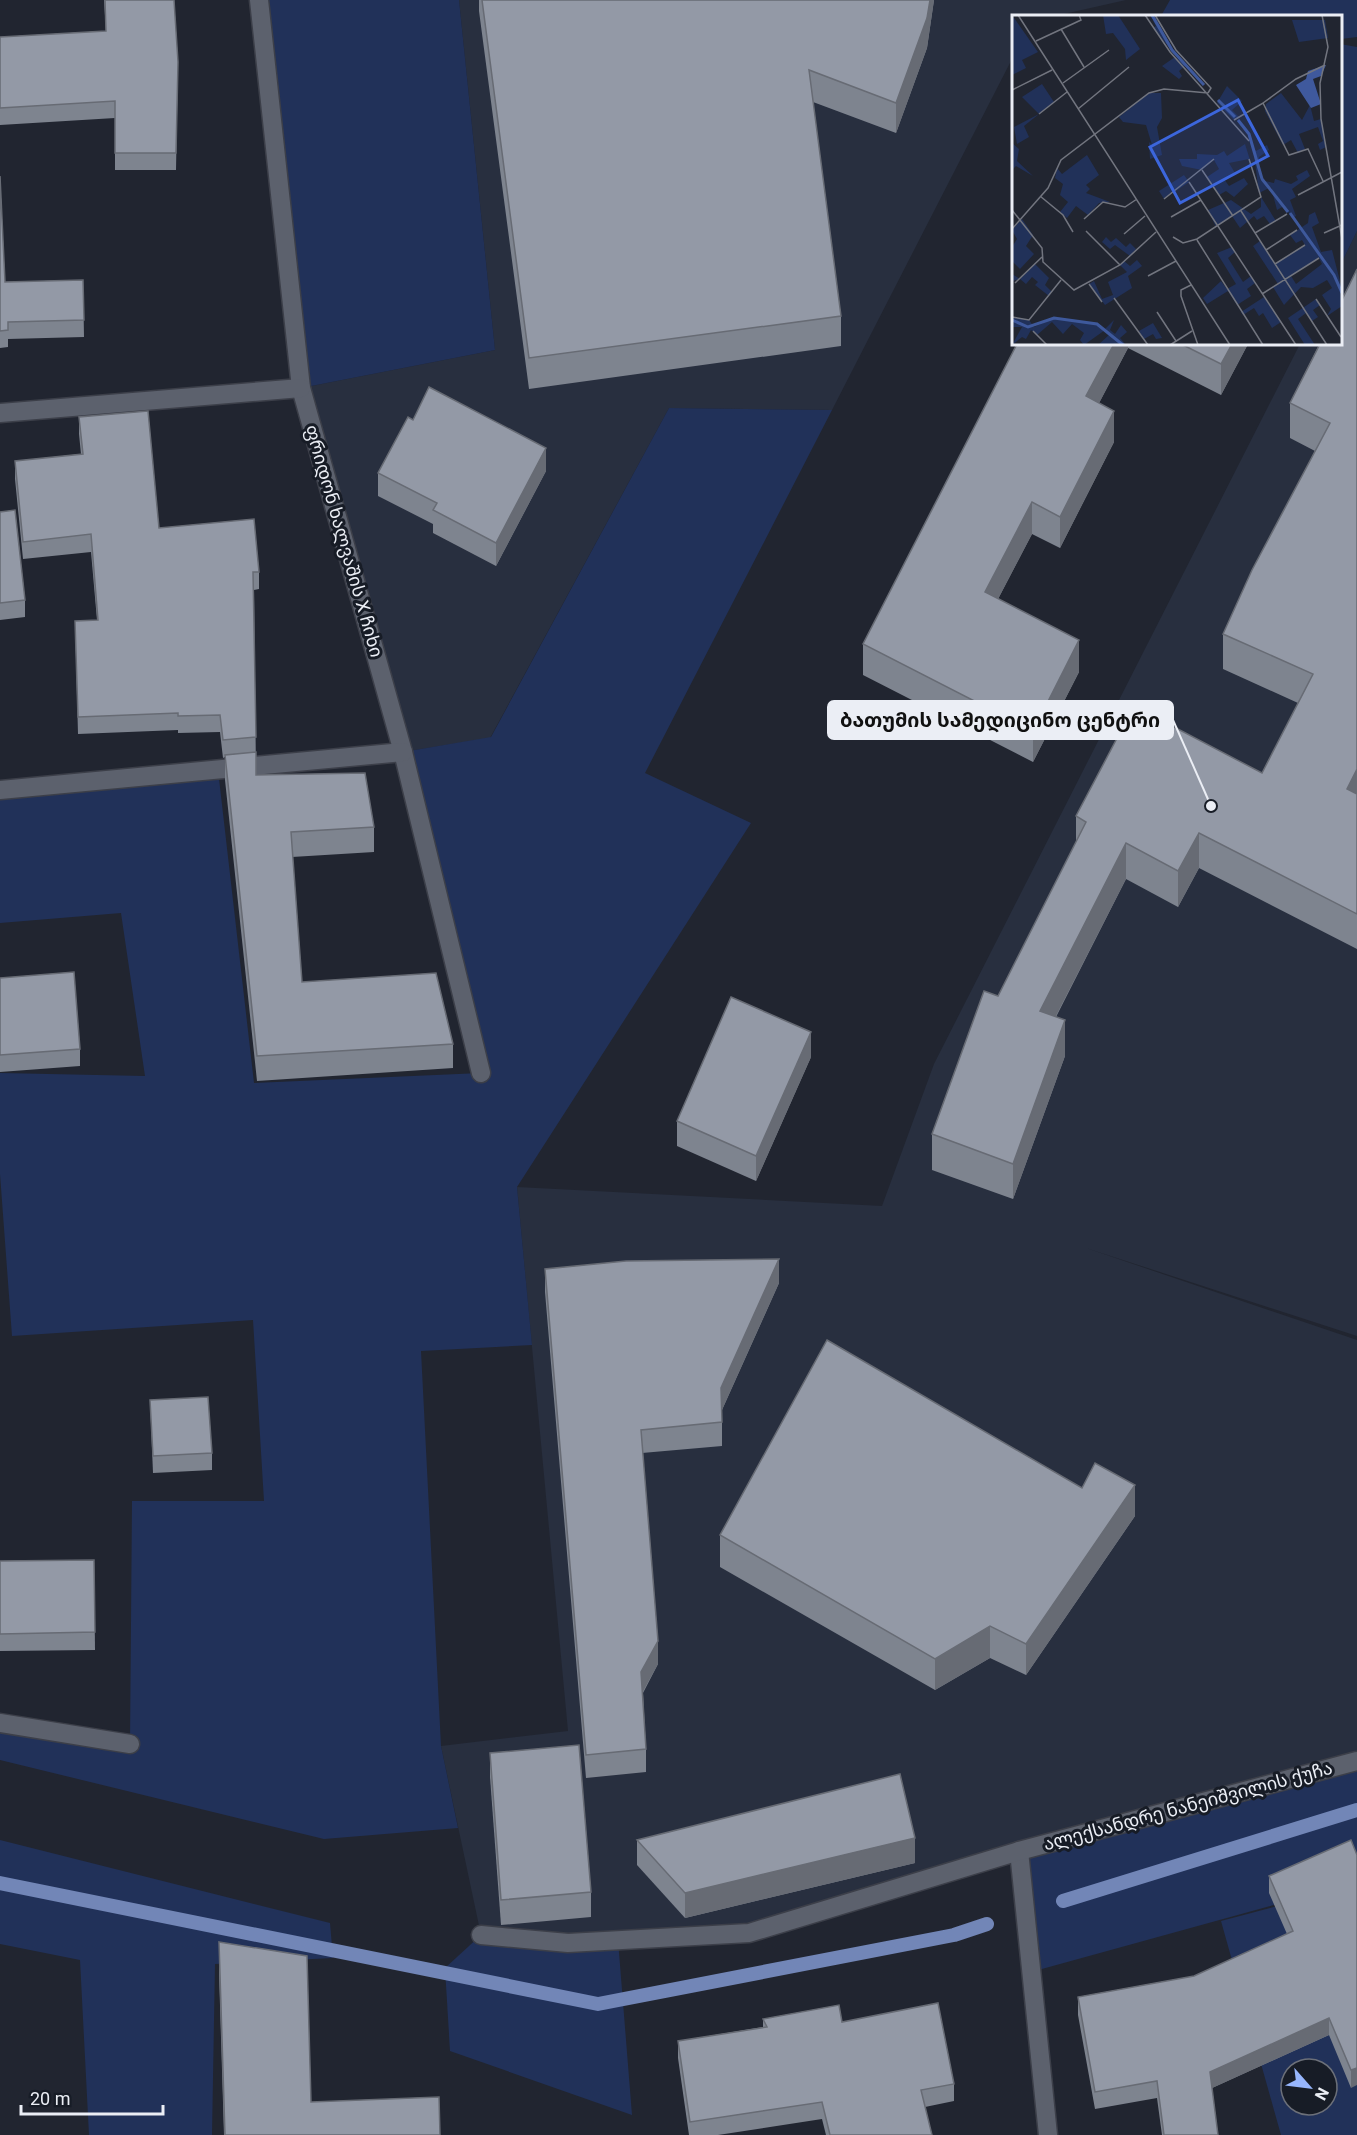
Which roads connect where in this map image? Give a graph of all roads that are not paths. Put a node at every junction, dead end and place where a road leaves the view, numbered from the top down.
1 (259, 0) edge
2 (301, 388) junction
3 (0, 413) edge
4 (403, 752) junction
5 (0, 790) edge
6 (481, 1073) dead end
7 (0, 1723) edge
8 (130, 1744) dead end
9 (1357, 1761) edge
10 (1019, 1851) junction
11 (481, 1935) dead end
12 (1048, 2135) edge

1 - 2 street, ფრიდონ ხალვაშის X ჩიხი
2 - 3 street
2 - 4 street, ფრიდონ ხალვაშის X ჩიხი
4 - 5 street
4 - 6 street, ფრიდონ ხალვაშის X ჩიხი
7 - 8 street
9 - 10 street, ალექსანდრე ნანეიშვილის ქუჩა
10 - 11 street, ალექსანდრე ნანეიშვილის ქუჩა
10 - 12 street, ალექსანდრე ნანეიშვილის ქუჩა

